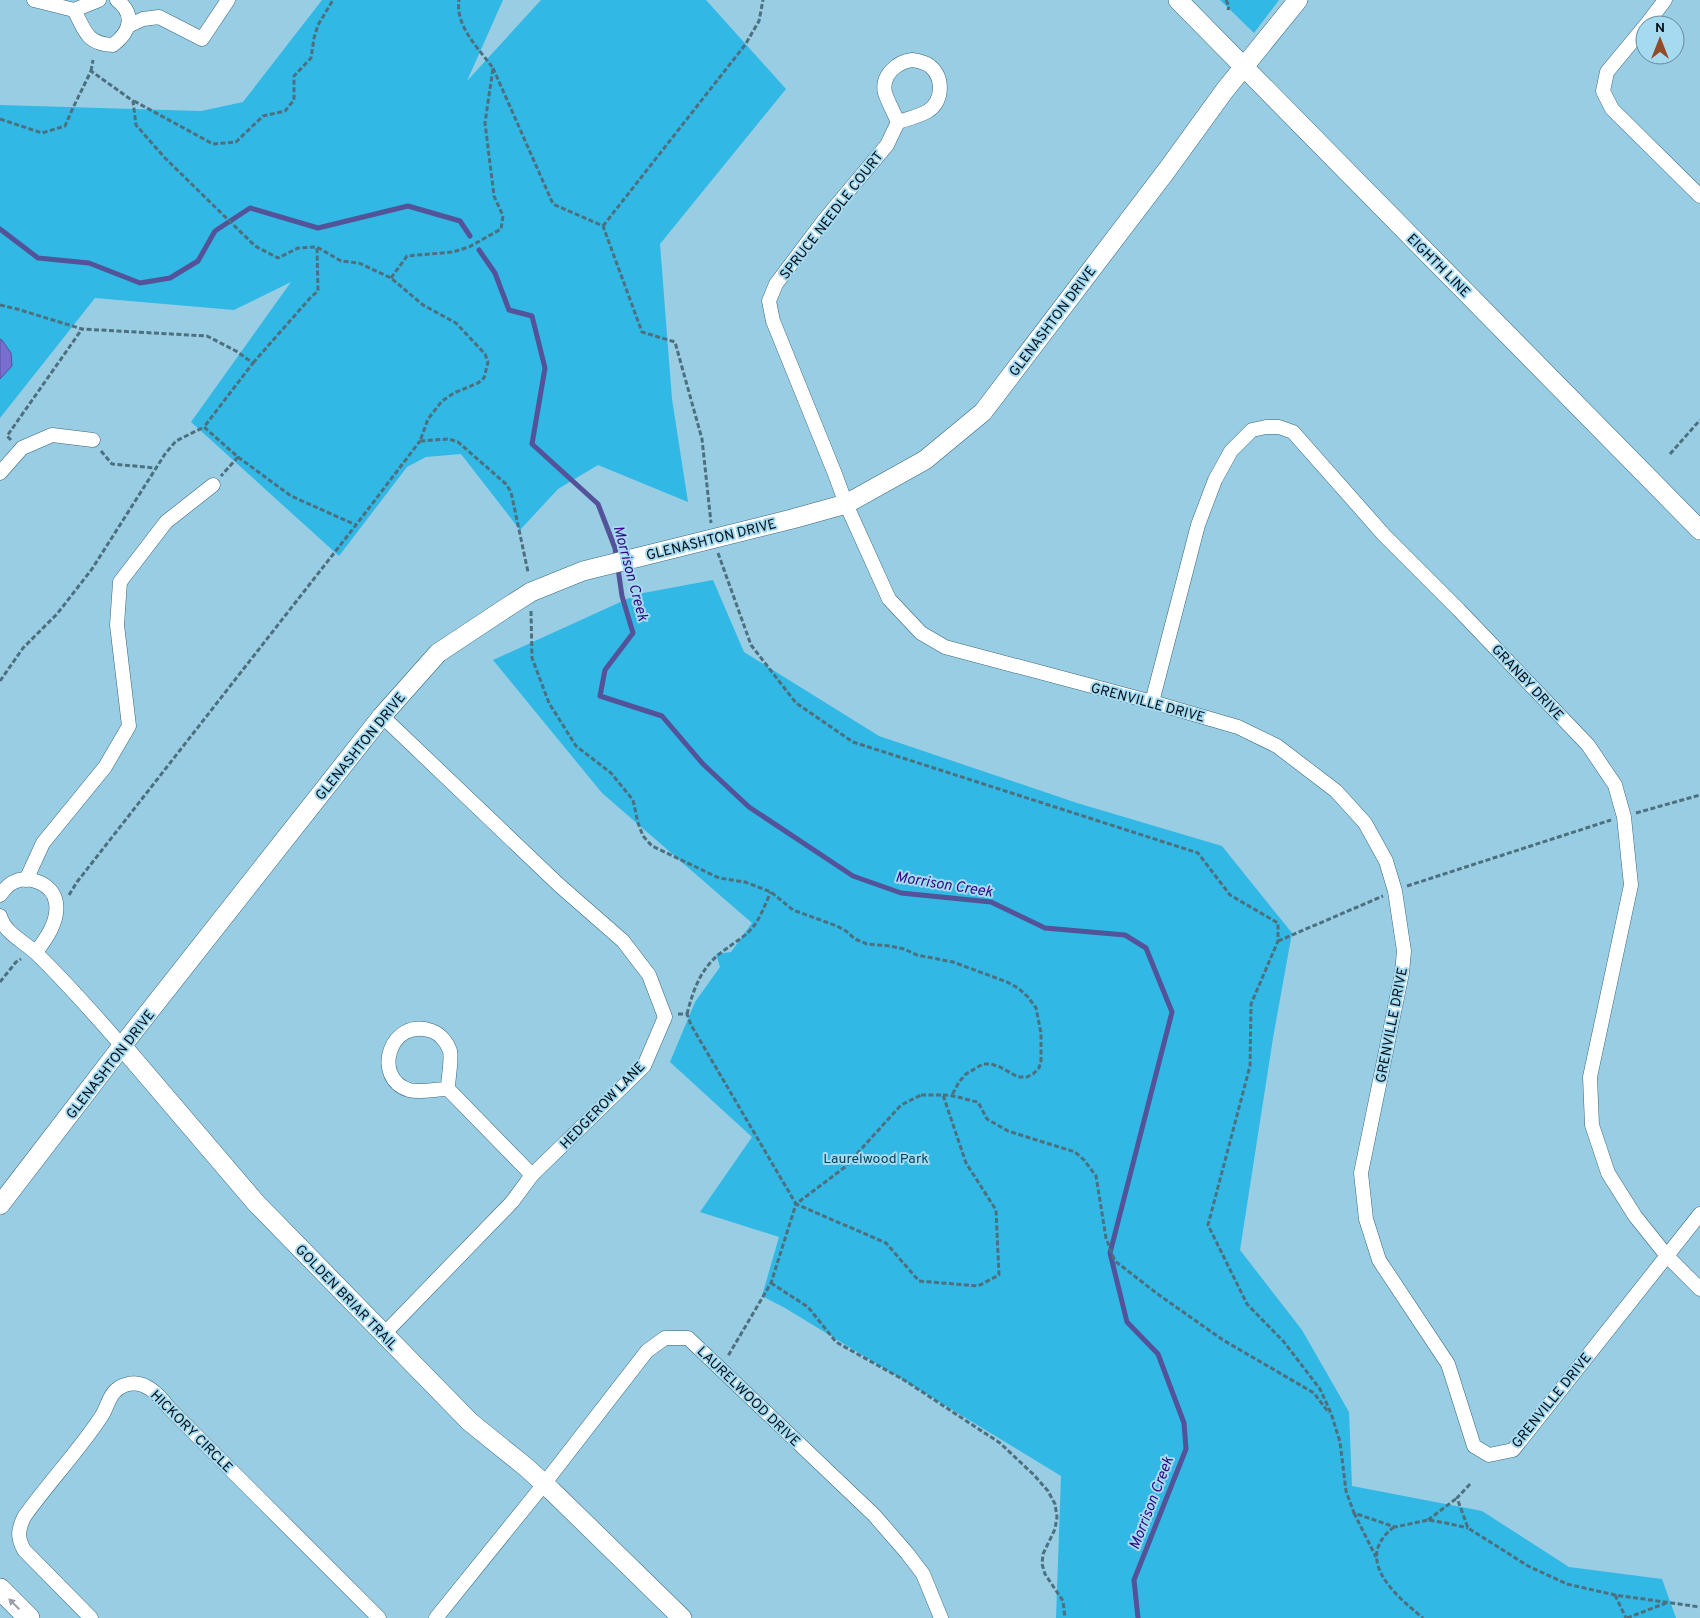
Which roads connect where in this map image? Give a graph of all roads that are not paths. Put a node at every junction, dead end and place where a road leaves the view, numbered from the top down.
1 (34, 0) edge
2 (99, 0) edge
3 (116, 0) edge
4 (228, 0) edge
5 (1178, 0) edge
6 (1298, 0) edge
7 (1665, 0) edge
8 (74, 10) junction
9 (1653, 15) edge
10 (128, 26) junction
11 (1635, 37) edge
12 (1244, 67) junction
13 (898, 122) junction
14 (1700, 196) edge
15 (93, 440) road end
16 (0, 473) edge
17 (213, 485) road end
18 (846, 504) junction
19 (1700, 530) edge
20 (1152, 702) junction
21 (382, 716) junction
22 (26, 880) junction
23 (0, 895) edge
24 (1, 920) edge
25 (36, 952) junction
26 (122, 1046) junction
27 (448, 1089) junction
28 (532, 1175) junction
29 (0, 1205) edge
30 (1700, 1214) edge
31 (1667, 1256) junction
32 (1700, 1289) edge
33 (384, 1334) junction
34 (544, 1484) junction
35 (0, 1589) edge
36 (29, 1618) edge
37 (91, 1618) edge
38 (379, 1618) edge
39 (436, 1618) edge
40 (682, 1618) edge
41 (941, 1618) edge

1 - 8 street
2 - 8 street
3 - 10 street
4 - 10 street
5 - 12 street, EIGHTH LINE
6 - 12 street, GLENASHTON DRIVE
7 - 9 street
8 - 10 street
11 - 14 street
12 - 18 street, GLENASHTON DRIVE
12 - 19 street, EIGHTH LINE
13 - 13 street
13 - 18 street, SPRUCE NEEDLE COURT
15 - 16 street
17 - 22 street
18 - 20 street, GRENVILLE DRIVE
18 - 21 street, GLENASHTON DRIVE
20 - 31 street, GRENVILLE DRIVE
20 - 31 street, GRANBY DRIVE
21 - 26 street, GLENASHTON DRIVE
21 - 28 street, HEDGEROW LANE
22 - 23 street
22 - 25 street
24 - 25 street, GOLDEN BRIAR TRAIL
25 - 26 street, GOLDEN BRIAR TRAIL
26 - 29 street, GLENASHTON DRIVE
26 - 33 street, GOLDEN BRIAR TRAIL
27 - 27 street
27 - 28 street
28 - 33 street, HEDGEROW LANE
30 - 31 street, GRENVILLE DRIVE
31 - 32 street, GRANBY DRIVE
33 - 34 street, GOLDEN BRIAR TRAIL
34 - 39 street
34 - 40 street, GOLDEN BRIAR TRAIL
34 - 41 street, LAURELWOOD DRIVE
36 -> 35 main road
37 - 38 street, HICKORY CIRCLE

